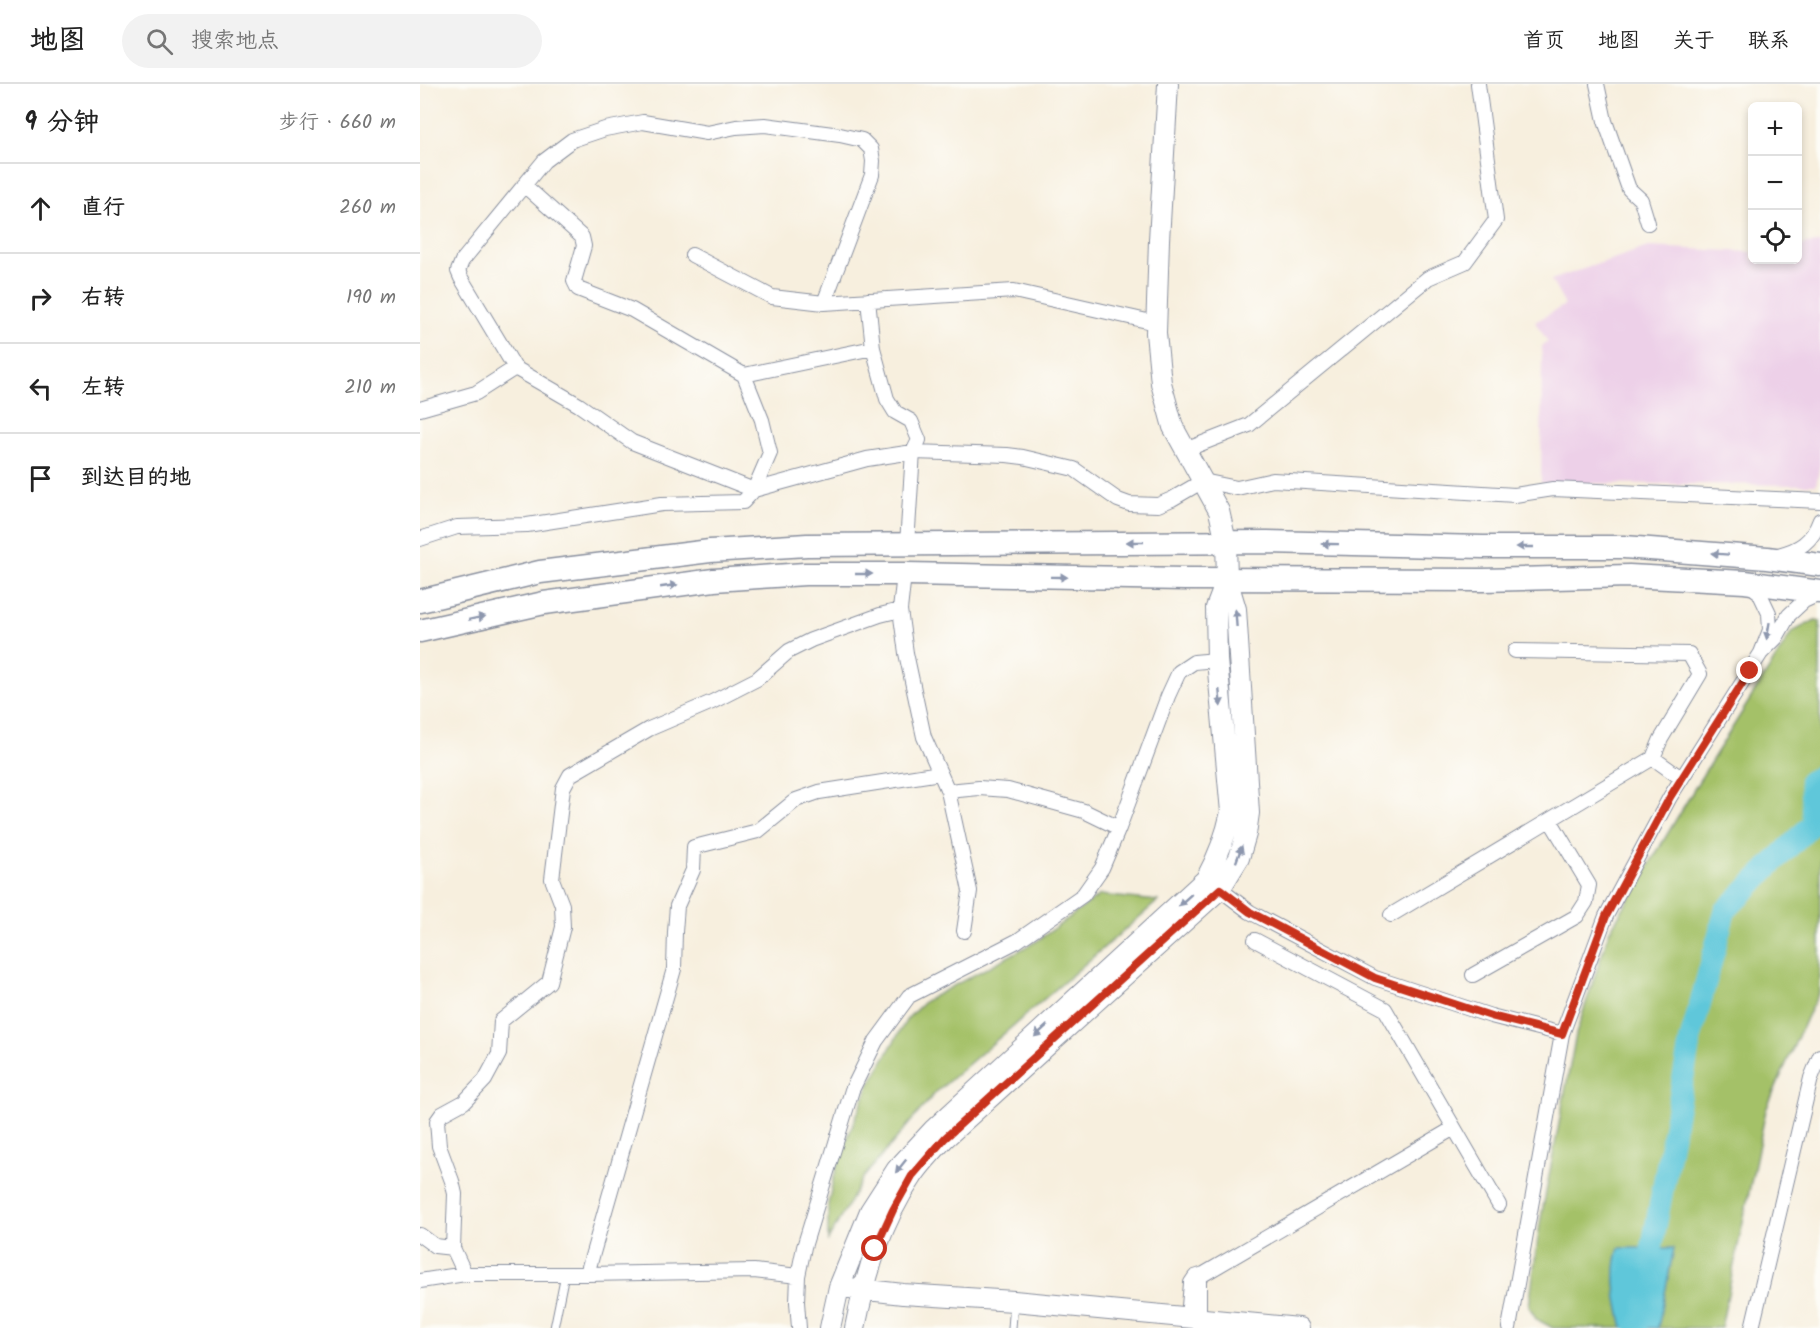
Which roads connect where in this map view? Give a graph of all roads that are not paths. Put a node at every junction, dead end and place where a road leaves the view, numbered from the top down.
1 (1168, 84) edge
2 (1478, 84) edge
3 (1597, 84) edge
4 (524, 185) junction
5 (1648, 223) dead end
6 (692, 255) dead end
7 (868, 300) junction
8 (824, 303) junction
9 (1156, 323) junction
10 (873, 348) junction
11 (515, 368) junction
12 (744, 375) junction
13 (420, 409) edge
14 (1185, 450) junction
15 (912, 452) junction
16 (1203, 481) junction
17 (754, 490) junction
18 (1820, 501) edge
19 (1820, 520) edge
20 (420, 539) edge
21 (1226, 542) junction
22 (907, 544) junction
23 (1767, 558) junction
24 (1820, 565) edge
25 (904, 574) junction
26 (1227, 579) junction
27 (1745, 582) junction
28 (1820, 592) edge
29 (420, 601) edge
30 (900, 610) junction
31 (420, 631) edge
32 (1515, 651) dead end
33 (1761, 653) junction
34 (1217, 660) junction
35 (1653, 758) junction
36 (940, 772) junction
37 (1681, 778) junction
38 (948, 791) junction
39 (1550, 820) junction
40 (1119, 828) junction
41 (1213, 884) junction
42 (1391, 915) dead end
43 (964, 931) dead end
44 (1255, 940) dead end
45 (1473, 975) dead end
46 (1562, 1034) junction
47 (1820, 1056) edge
48 (1816, 1080) edge
49 (1454, 1128) junction
50 (1499, 1205) dead end
51 (420, 1235) edge
52 (453, 1248) junction
53 (465, 1274) junction
54 (565, 1274) junction
55 (586, 1274) junction
56 (798, 1276) junction
57 (420, 1281) edge
58 (839, 1287) junction
59 (863, 1289) junction
60 (1014, 1301) junction
61 (1194, 1318) junction
62 (554, 1328) edge
63 (799, 1328) edge
64 (830, 1328) edge
65 (855, 1328) edge
66 (1012, 1328) edge
67 (1299, 1328) edge
68 (1509, 1328) edge
69 (1752, 1328) edge

1 - 9 main road
2 - 14 street
3 - 5 street
4 - 8 street
4 - 11 street
4 - 12 street
6 - 8 street
7 - 8 street
7 - 9 street
7 - 10 street
9 - 14 main road
10 - 12 street
10 - 15 street
11 - 13 street
11 - 17 street
12 - 17 street
14 - 16 main road
15 - 16 street
15 - 17 street
15 - 22 street
16 - 18 street
16 - 21 main road
17 - 20 street
19 - 23 street
21 -> 22 main road
23 -> 21 main road
21 - 26 main road
22 - 29 main road
23 - 24 main road
25 -> 26 main road
25 - 30 street
31 -> 25 main road
26 - 27 main road
26 - 34 main road
41 -> 26 main road
27 - 28 main road
27 -> 33 street
28 - 33 street
30 - 36 street
30 - 52 street
32 - 35 street
33 - 37 street
34 - 40 street
34 -> 41 main road
35 - 37 street
35 - 39 street
36 - 38 street
36 - 55 street
37 - 46 street
38 - 40 street
38 - 43 street
39 - 42 street
39 - 45 street
40 - 56 street
41 - 46 street
41 -> 58 main road
41 - 59 main road
44 - 49 street
46 - 68 street
47 - 48 street
48 - 69 street
49 - 50 street
49 - 61 street
51 - 52 street
52 - 53 street
53 - 54 street
53 - 57 street
54 - 55 street
54 - 62 lane
55 - 56 street
56 - 63 street
58 - 59 main road
58 - 64 main road
59 - 60 main road
59 - 65 main road
60 - 61 main road
60 - 66 lane
61 - 67 main road

